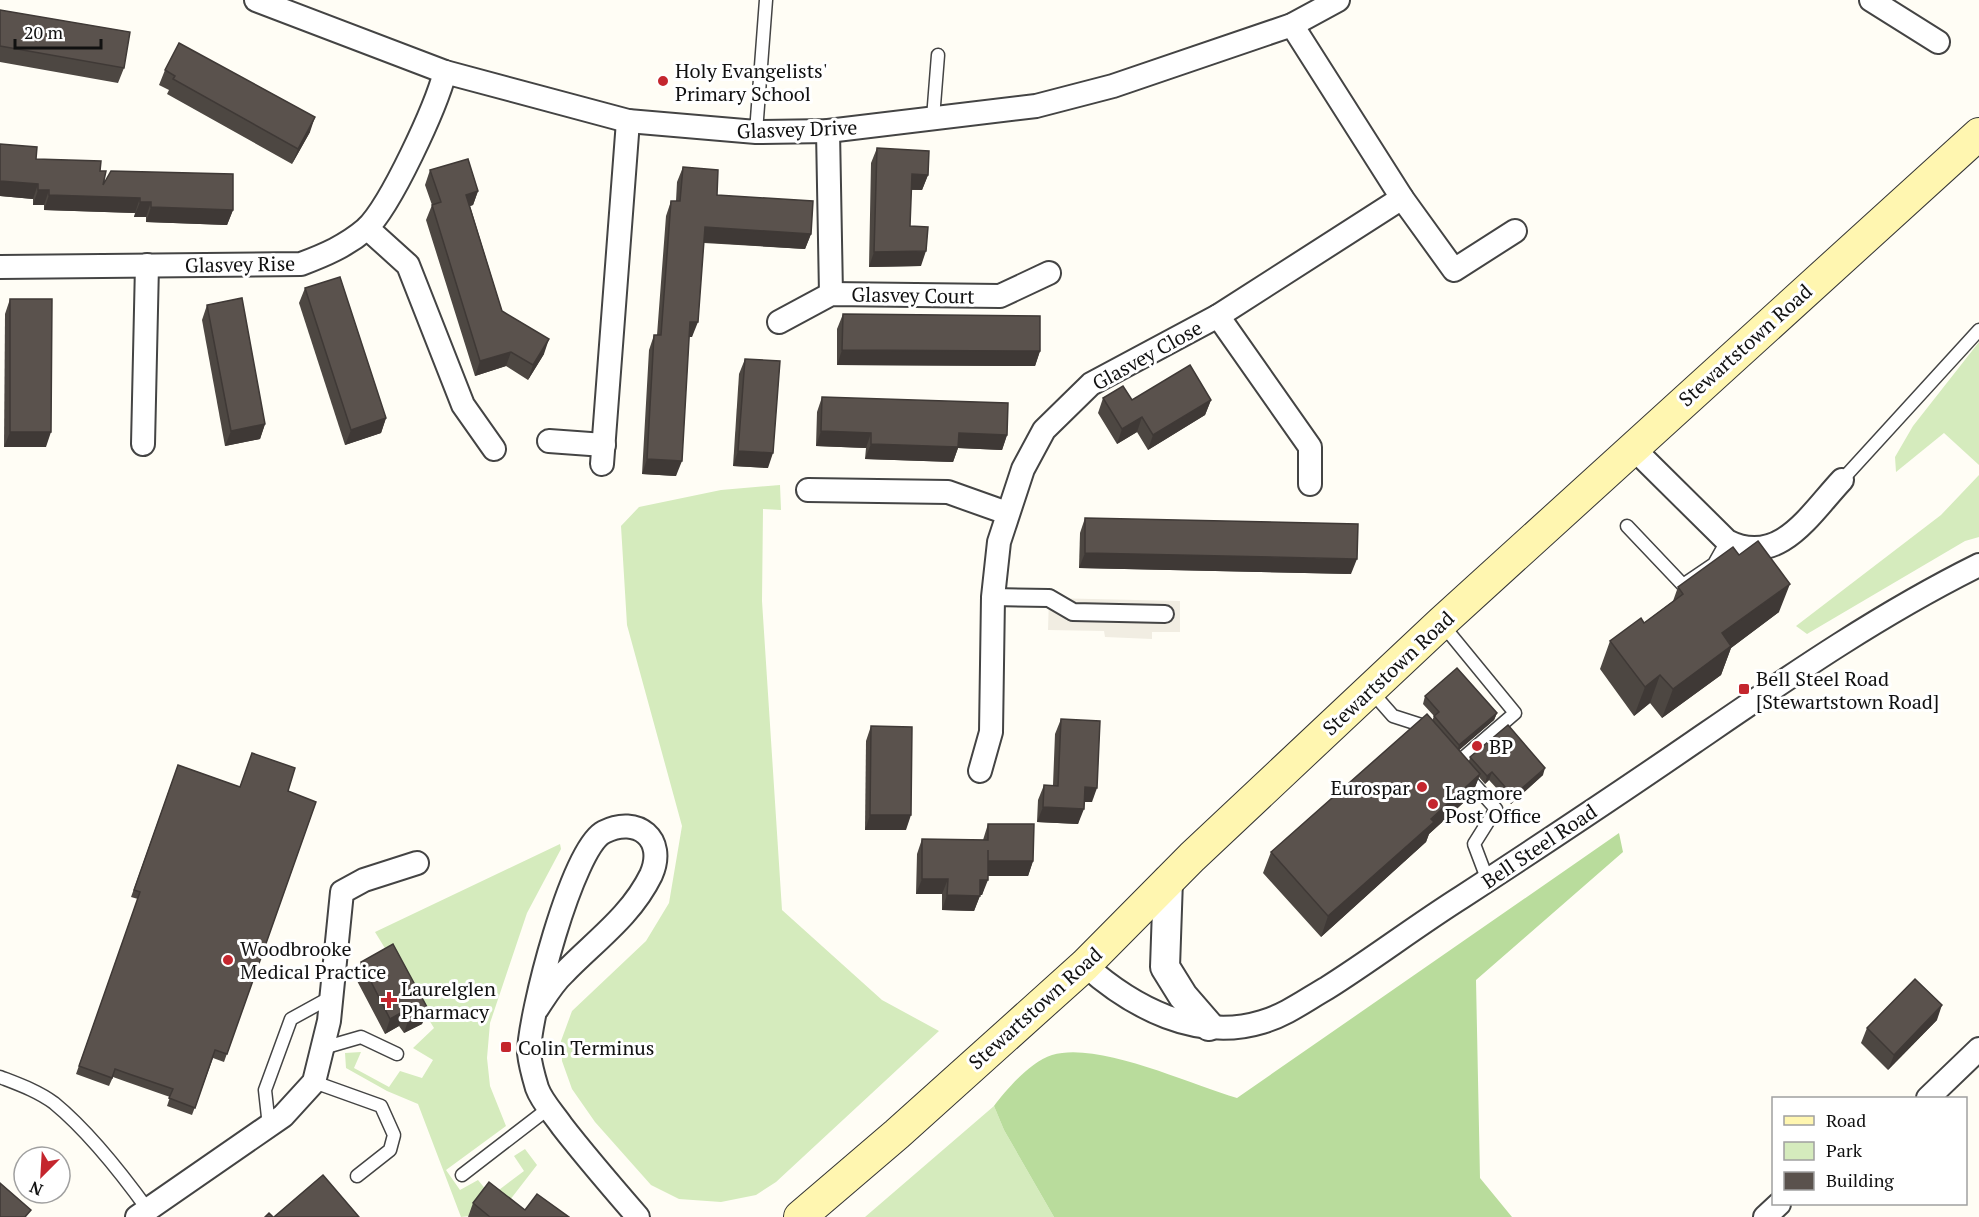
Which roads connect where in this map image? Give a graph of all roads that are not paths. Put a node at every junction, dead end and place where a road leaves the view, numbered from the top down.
1 (766, 0) edge
2 (1338, 0) edge
3 (1871, 0) edge
4 (264, 1) edge
5 (1292, 25) junction
6 (1938, 42) dead end
7 (938, 55) dead end
8 (446, 72) junction
9 (933, 118) junction
10 (628, 121) junction
11 (828, 131) junction
12 (756, 132) junction
13 (1979, 134) edge
14 (1402, 198) junction
15 (367, 228) junction
16 (1515, 231) dead end
17 (147, 266) junction
18 (0, 267) edge
19 (1049, 273) dead end
20 (831, 294) junction
21 (1218, 316) junction
22 (779, 322) dead end
23 (1979, 330) edge
24 (549, 441) dead end
25 (143, 444) dead end
26 (1632, 447) junction
27 (494, 449) dead end
28 (1842, 480) joint
29 (1310, 484) dead end
30 (808, 490) dead end
31 (1007, 513) junction
32 (1627, 526) dead end
33 (1726, 541) junction
34 (1979, 565) edge
35 (993, 597) junction
36 (1165, 614) dead end
37 (1441, 623) junction
38 (1370, 690) junction
39 (1456, 764) junction
40 (980, 771) dead end
41 (417, 863) dead end
42 (1168, 880) junction
43 (1488, 881) junction
44 (1085, 965) junction
45 (331, 997) junction
46 (537, 1009) junction
47 (1209, 1026) junction
48 (323, 1048) junction
49 (1979, 1049) edge
50 (397, 1053) dead end
51 (0, 1077) edge
52 (314, 1082) junction
53 (1929, 1097) edge
54 (549, 1108) junction
55 (270, 1126) junction
56 (462, 1175) dead end
57 (357, 1176) dead end
58 (1777, 1205) edge
59 (142, 1214) edge
60 (640, 1216) edge
61 (800, 1217) edge
62 (1765, 1217) edge

1 - 12 lane
2 - 5 street, Glasvey Drive
3 - 6 street
4 - 8 street, Glasvey Drive
5 - 9 street, Glasvey Drive
5 - 14 street
7 - 9 lane
8 - 10 street, Glasvey Drive
8 - 15 street, Glasvey Rise
9 - 11 street, Glasvey Drive
10 - 12 street, Glasvey Drive
10 - 24 street
11 - 12 street, Glasvey Drive
11 - 20 street
13 - 26 main road, Stewartstown Road
14 - 16 street
14 - 21 street, Glasvey Close
15 - 17 street, Glasvey Rise
15 - 27 street
17 - 18 street, Glasvey Rise
17 - 25 street
19 - 20 street, Glasvey Court
20 - 22 street, Glasvey Court
21 - 29 street
21 - 31 street, Glasvey Close
23 - 28 lane
26 - 33 street
26 - 37 main road, Stewartstown Road
28 - 33 street
30 - 31 street
31 - 35 street, Glasvey Close
32 - 33 lane
34 - 43 street, Bell Steel Road
35 - 36 street
35 - 40 street, Glasvey Close
37 - 38 main road, Stewartstown Road
37 - 39 lane
38 - 39 lane
38 - 42 main road, Stewartstown Road
39 - 43 lane
41 - 45 street
42 - 44 main road, Stewartstown Road
42 - 47 street
43 - 47 street, Bell Steel Road
44 - 47 street, Bell Steel Road
44 - 61 main road, Stewartstown Road
45 - 48 street
45 - 55 lane
46 - 46 street
46 - 54 street
48 - 50 lane
48 - 52 street
49 - 53 street
51 - 59 lane
52 - 55 street
52 - 57 lane
54 - 56 lane
54 - 60 street
55 - 59 street
58 - 62 street

